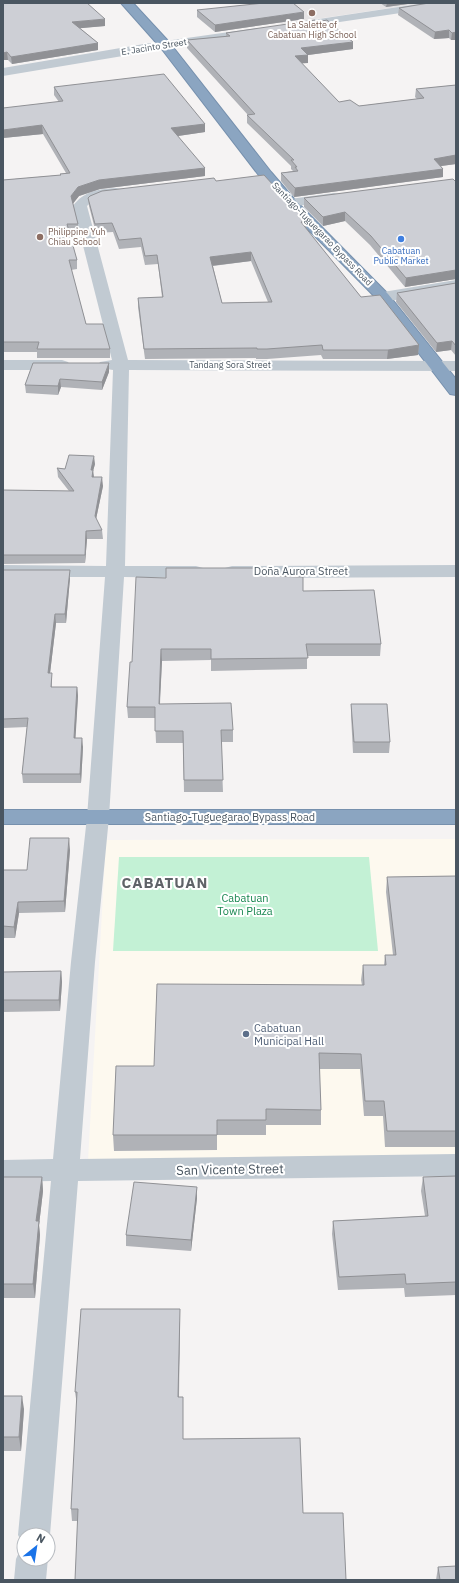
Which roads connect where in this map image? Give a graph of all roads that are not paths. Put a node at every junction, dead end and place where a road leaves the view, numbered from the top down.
1 (127, 3) edge
2 (448, 3) edge
3 (291, 26) edge
4 (267, 30) edge
5 (165, 45) junction
6 (3, 72) edge
7 (266, 175) junction
8 (250, 177) edge
9 (132, 190) edge
10 (349, 195) edge
11 (290, 203) junction
12 (456, 285) edge
13 (383, 297) junction
14 (3, 365) edge
15 (121, 365) junction
16 (436, 366) junction
17 (456, 366) edge
18 (456, 390) edge
19 (3, 571) edge
20 (456, 571) edge
21 (115, 572) junction
22 (98, 816) junction
23 (3, 817) edge
24 (456, 817) edge
25 (456, 1165) edge
26 (3, 1171) edge
27 (64, 1171) junction
28 (35, 1527) edge
29 (31, 1567) edge
30 (30, 1580) edge

1 - 5 highway, Santiago-Tuguegarao Bypass Road
2 - 3 street
4 - 5 street, E. Jacinto Street
5 - 6 street, E. Jacinto Street
5 - 7 highway, Santiago-Tuguegarao Bypass Road
7 - 8 street
7 - 11 highway, Santiago-Tuguegarao Bypass Road
9 - 15 street
10 - 11 street
11 - 13 highway, Santiago-Tuguegarao Bypass Road
12 - 13 street
13 - 16 highway, Santiago-Tuguegarao Bypass Road
14 - 15 street, Tandang Sora Street
15 - 16 street, Tandang Sora Street
15 - 21 street
16 - 17 street, Tandang Sora Street
16 - 18 highway, Santiago-Tuguegarao Bypass Road
19 - 21 street, Doña Aurora Street
20 - 21 street, Doña Aurora Street
21 - 22 street
22 - 23 highway, Santiago-Tuguegarao Bypass Road
22 - 24 highway, Santiago-Tuguegarao Bypass Road
22 - 27 street
25 - 27 street, San Vicente Street
26 - 27 street, San Vicente Street
27 - 28 street
29 - 30 street

